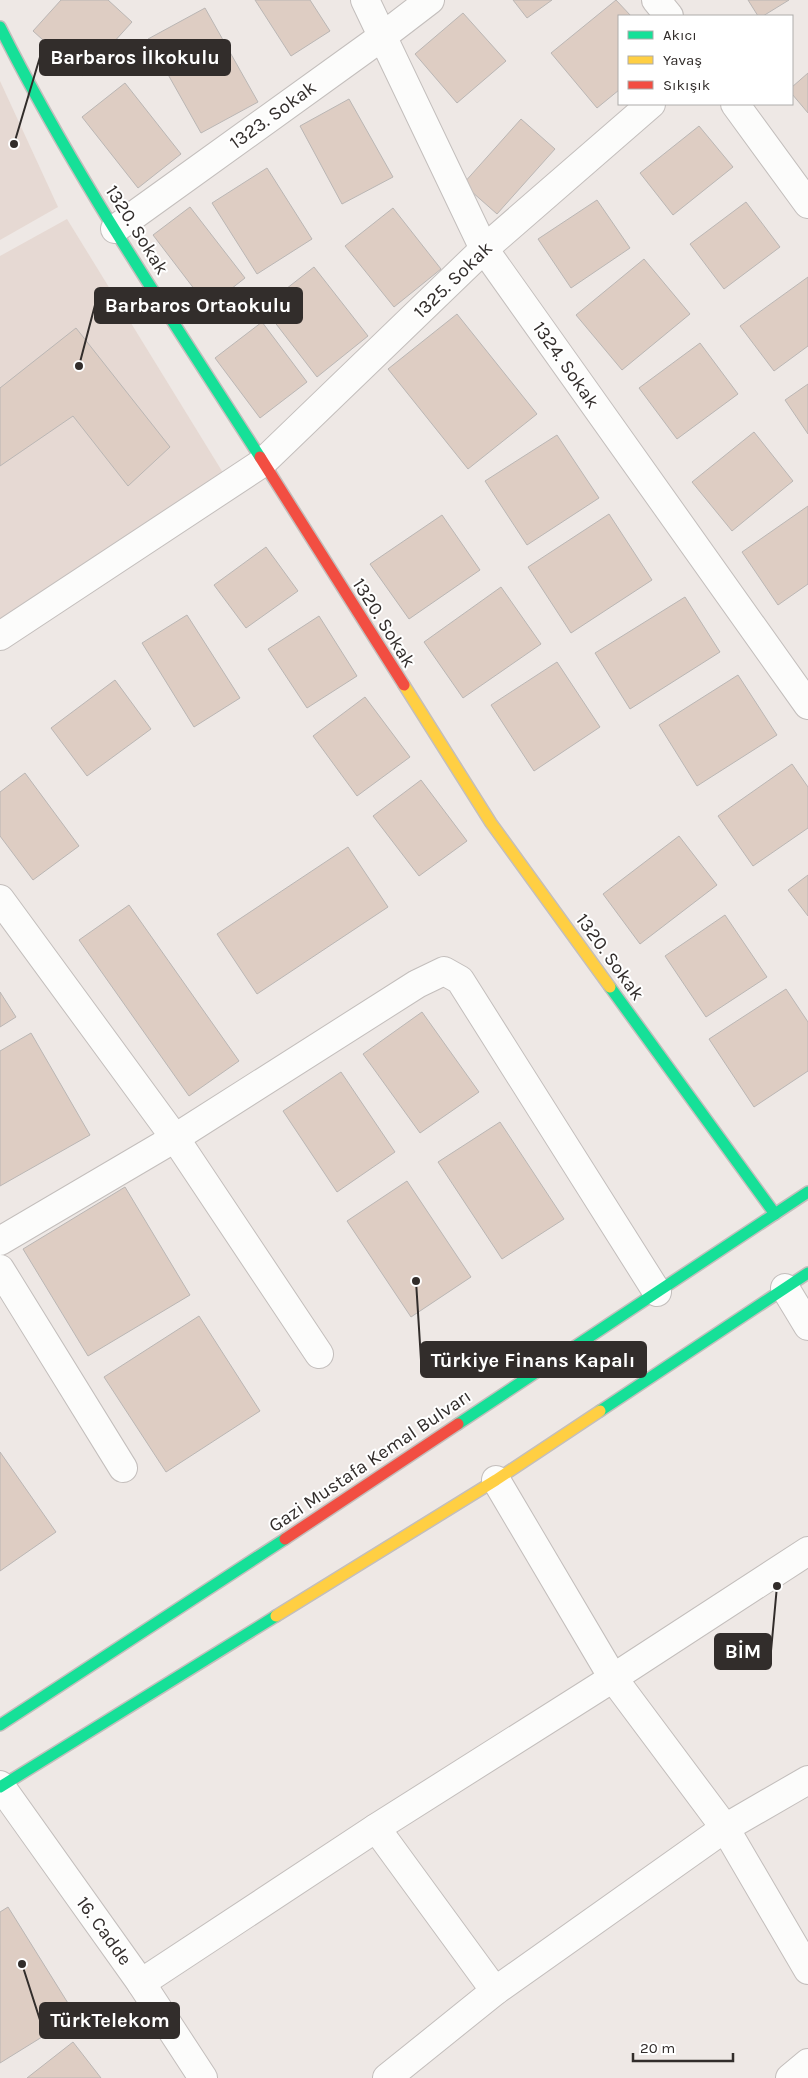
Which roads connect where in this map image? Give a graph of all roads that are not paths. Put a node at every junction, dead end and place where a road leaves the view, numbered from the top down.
1 (365, 0) edge
2 (430, 0) edge
3 (656, 0) edge
4 (668, 15) edge
5 (0, 27) edge
6 (382, 36) junction
7 (650, 105) edge
8 (735, 105) edge
9 (808, 204) edge
10 (115, 229) junction
11 (484, 249) junction
12 (262, 463) junction
13 (0, 636) edge
14 (808, 705) edge
15 (0, 899) edge
16 (175, 1138) junction
17 (808, 1192) edge
18 (775, 1214) junction
19 (0, 1241) edge
20 (0, 1269) edge
21 (808, 1273) edge
22 (785, 1288) junction
23 (657, 1292) junction
24 (808, 1326) edge
25 (319, 1354) dead end
26 (123, 1468) dead end
27 (496, 1480) junction
28 (808, 1551) edge
29 (614, 1678) junction
30 (0, 1725) edge
31 (808, 1780) edge
32 (0, 1787) edge
33 (376, 1828) junction
34 (725, 1828) junction
35 (808, 1970) edge
36 (141, 1983) junction
37 (495, 1991) junction
38 (808, 2063) edge
39 (202, 2077) edge
40 (388, 2078) edge
41 (790, 2078) edge

1 - 6 street, 1324. Sokak
2 - 6 street, 1323. Sokak
3 - 4 street
5 - 10 main road, 1320. Sokak
6 - 10 street, 1323. Sokak
6 - 11 street, 1324. Sokak
7 - 11 street, 1325. Sokak
8 - 9 street
10 - 12 main road, 1320. Sokak
11 - 12 street, 1325. Sokak
11 - 14 street, 1324. Sokak
12 - 13 street, 1325. Sokak
12 - 18 main road, 1320. Sokak
15 - 16 street
16 - 19 street
16 - 23 street
16 - 25 street
17 - 18 main road, Gazi Mustafa Kemal Bulvarı
18 - 23 main road, Gazi Mustafa Kemal Bulvarı
20 - 26 street
21 - 22 main road
22 - 24 street
22 - 27 main road
23 - 30 main road, Gazi Mustafa Kemal Bulvarı
27 - 29 street
27 - 32 main road
28 - 29 street
29 - 33 street
29 - 34 street
31 - 34 street
32 - 36 street, 16. Cadde
33 - 36 street
33 - 37 street
34 - 35 street
34 - 37 street
36 - 39 street, 16. Cadde
37 - 40 street
38 - 41 street

